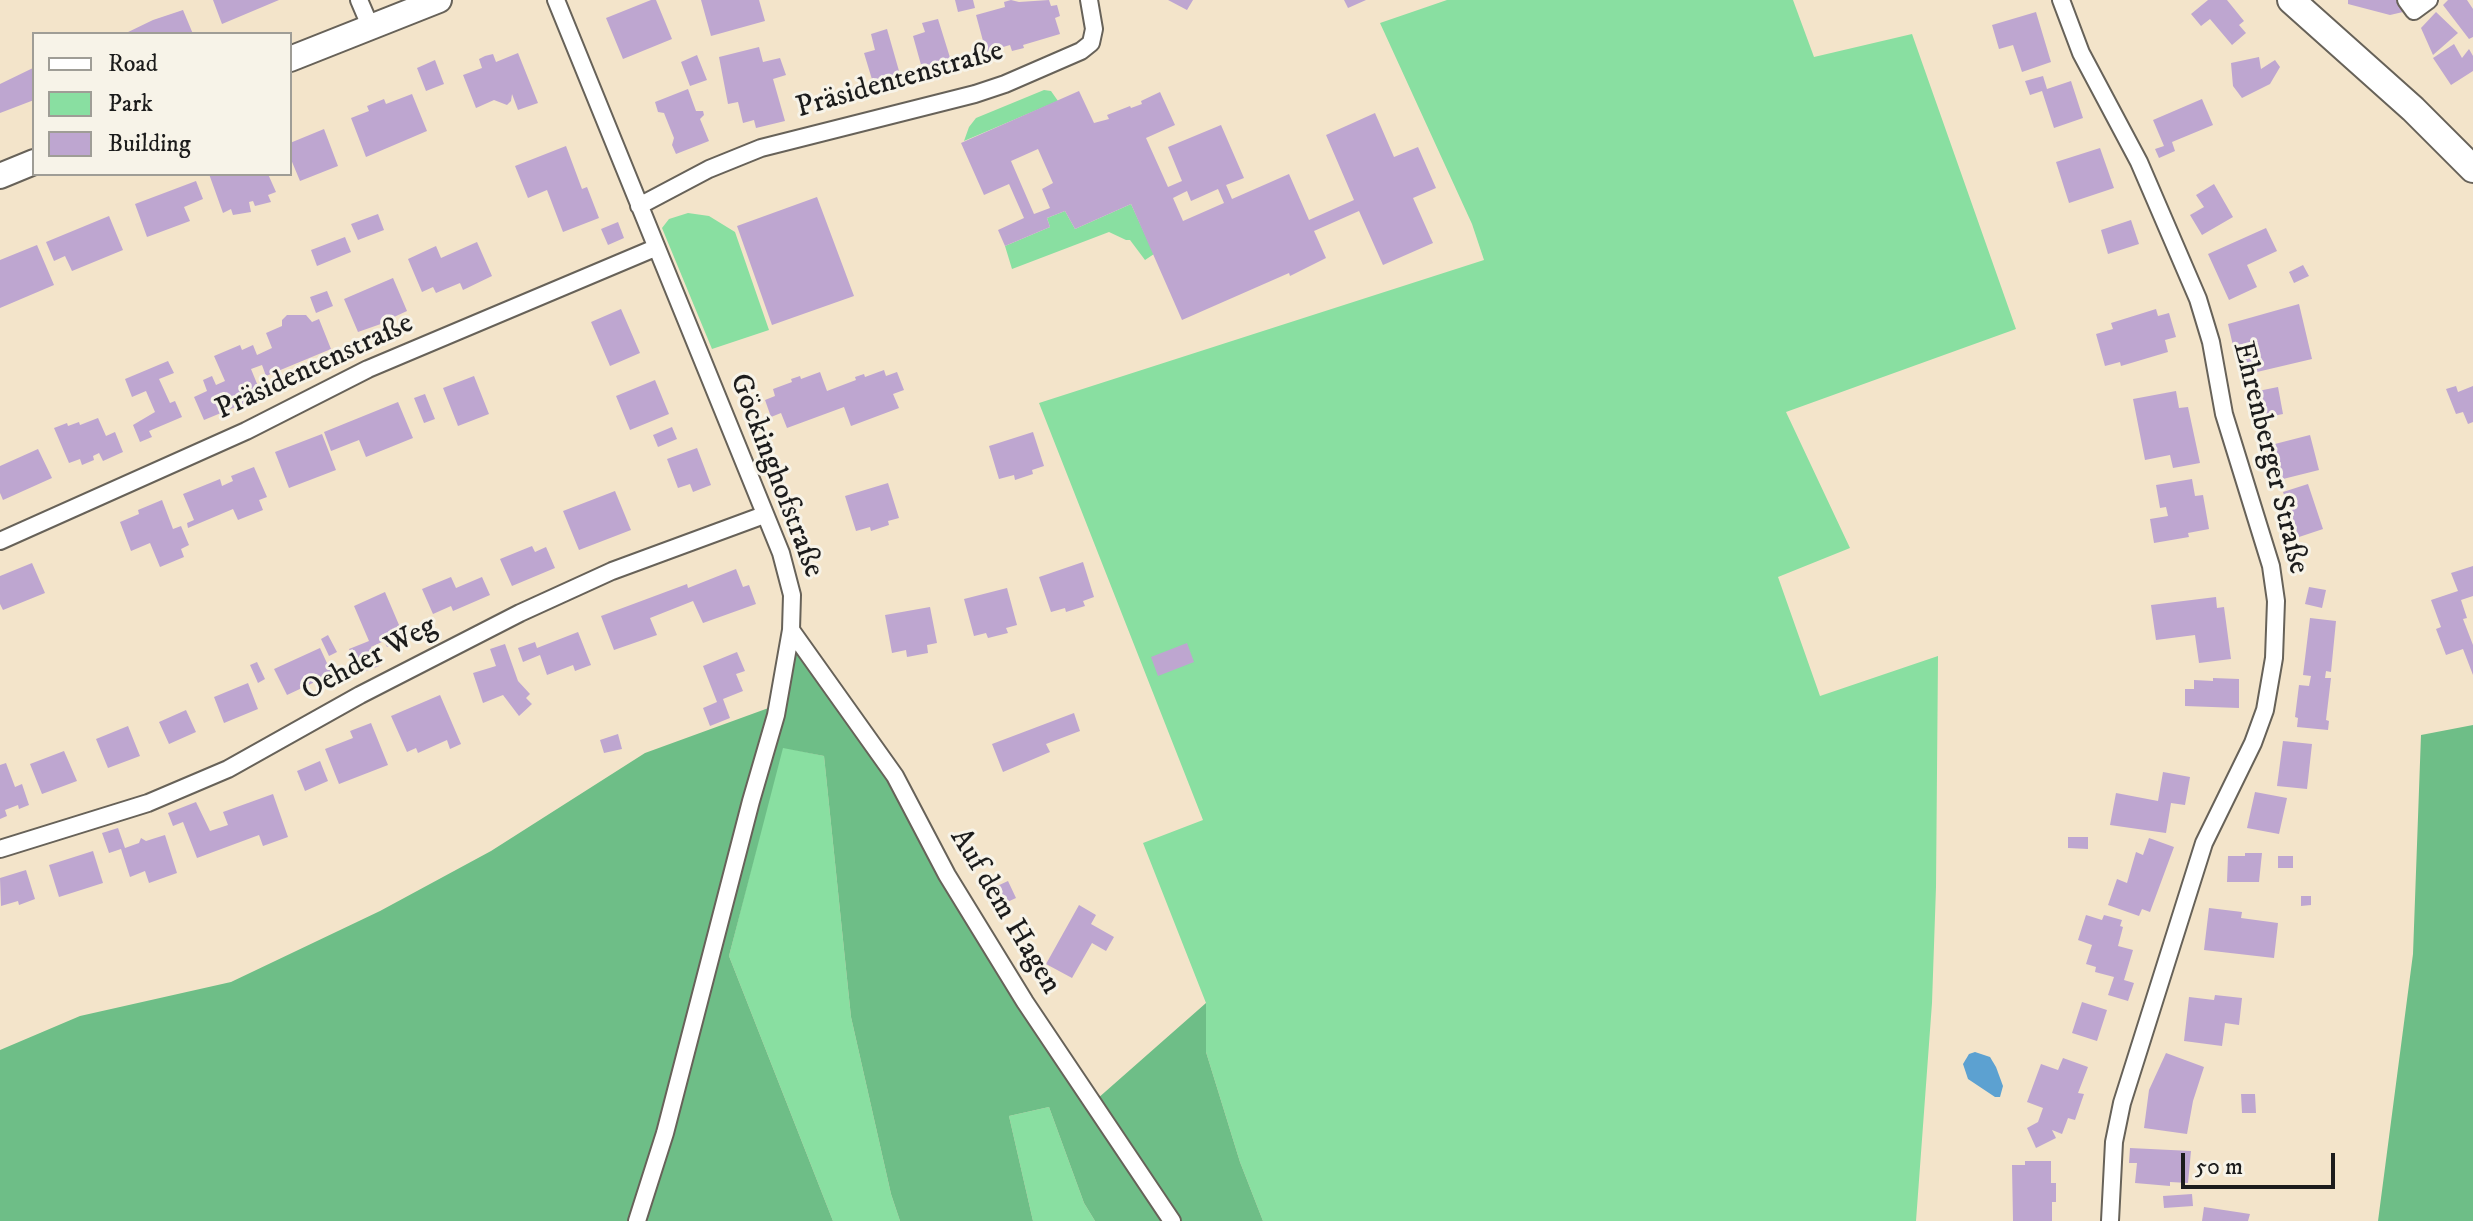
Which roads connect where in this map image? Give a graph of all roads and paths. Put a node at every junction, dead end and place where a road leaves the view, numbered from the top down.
1 (359, 0) edge
2 (439, 0) edge
3 (556, 0) edge
4 (1089, 0) edge
5 (2061, 0) edge
6 (2291, 0) edge
7 (2429, 0) edge
8 (2410, 6) edge
9 (371, 28) junction
10 (292, 58) edge
11 (32, 163) edge
12 (2473, 169) edge
13 (0, 176) edge
14 (639, 206) junction
15 (655, 248) junction
16 (764, 515) junction
17 (0, 541) edge
18 (791, 630) junction
19 (0, 849) edge
20 (637, 1221) edge
21 (1172, 1221) edge
22 (2110, 1221) edge

1 - 9 street
2 - 9 street
3 - 14 street, Göckinghofstraße
4 - 14 street, Präsidentenstraße
5 - 22 street, Ehrenberger Straße
6 - 12 main road
7 - 8 street
9 - 10 street
11 - 13 street
14 - 15 street, Göckinghofstraße
15 - 16 street, Göckinghofstraße
15 - 17 street, Präsidentenstraße
16 - 18 street, Göckinghofstraße
16 - 19 street, Oehder Weg
18 - 20 street, Göckinghofstraße
18 - 21 street, Auf dem Hagen

